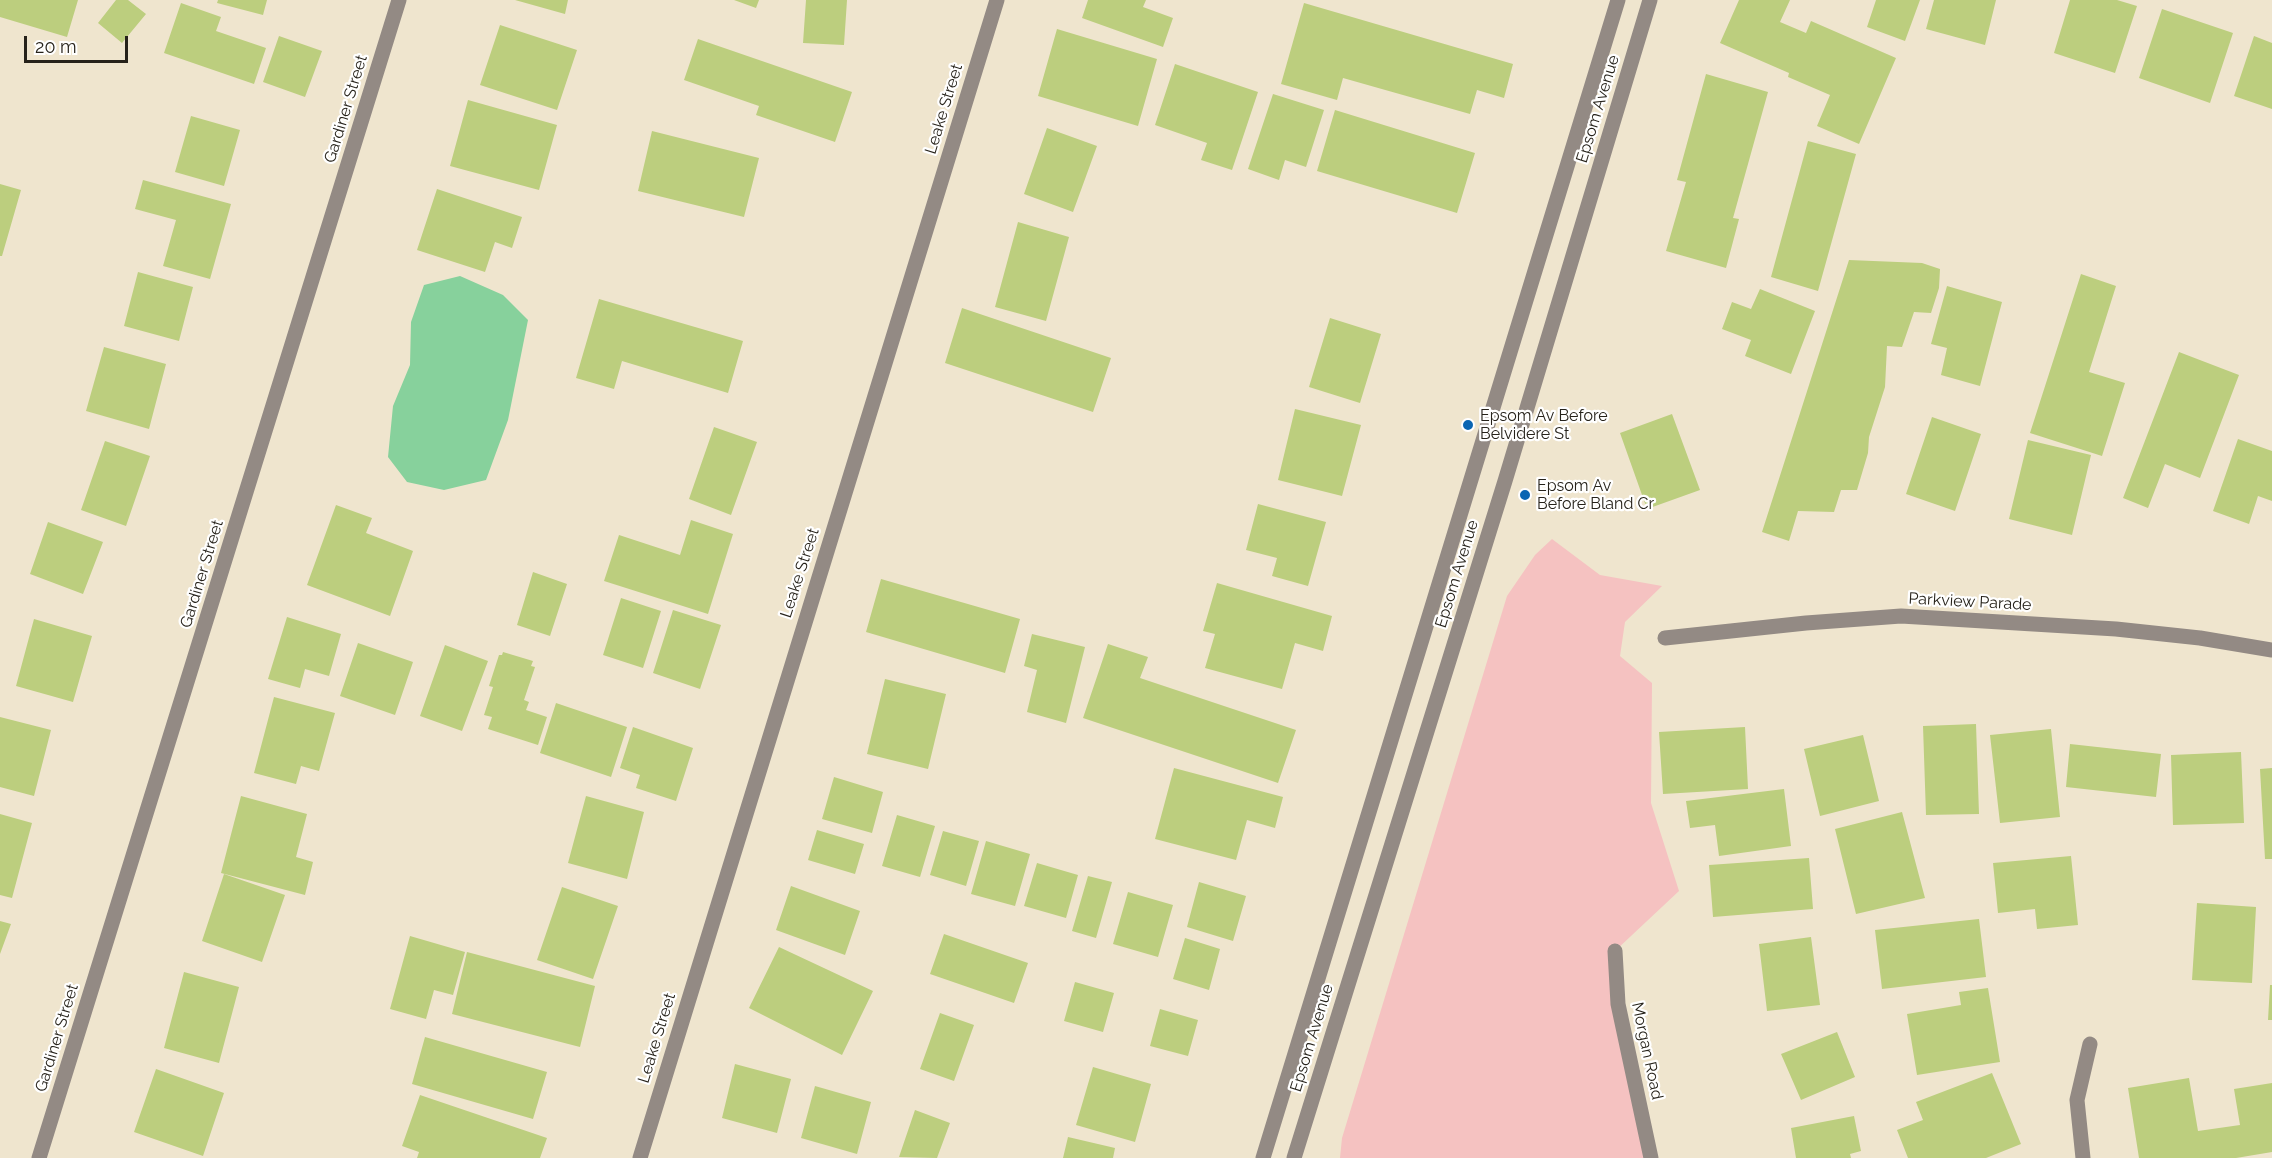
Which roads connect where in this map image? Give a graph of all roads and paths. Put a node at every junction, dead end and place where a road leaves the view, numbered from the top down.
1 (399, 0) edge
2 (997, 0) edge
3 (1618, 0) edge
4 (1650, 0) edge
5 (1665, 638) dead end
6 (2272, 650) edge
7 (1615, 951) dead end
8 (2090, 1044) dead end
9 (39, 1158) edge
10 (640, 1158) edge
11 (1263, 1158) edge
12 (1294, 1158) edge
13 (1651, 1158) edge
14 (2083, 1158) edge

1 - 9 street, Gardiner Street
2 - 10 street, Leake Street
3 - 11 street, Epsom Avenue
4 - 12 street, Epsom Avenue
5 - 6 street, Parkview Parade
7 - 13 street, Morgan Road
8 - 14 street

